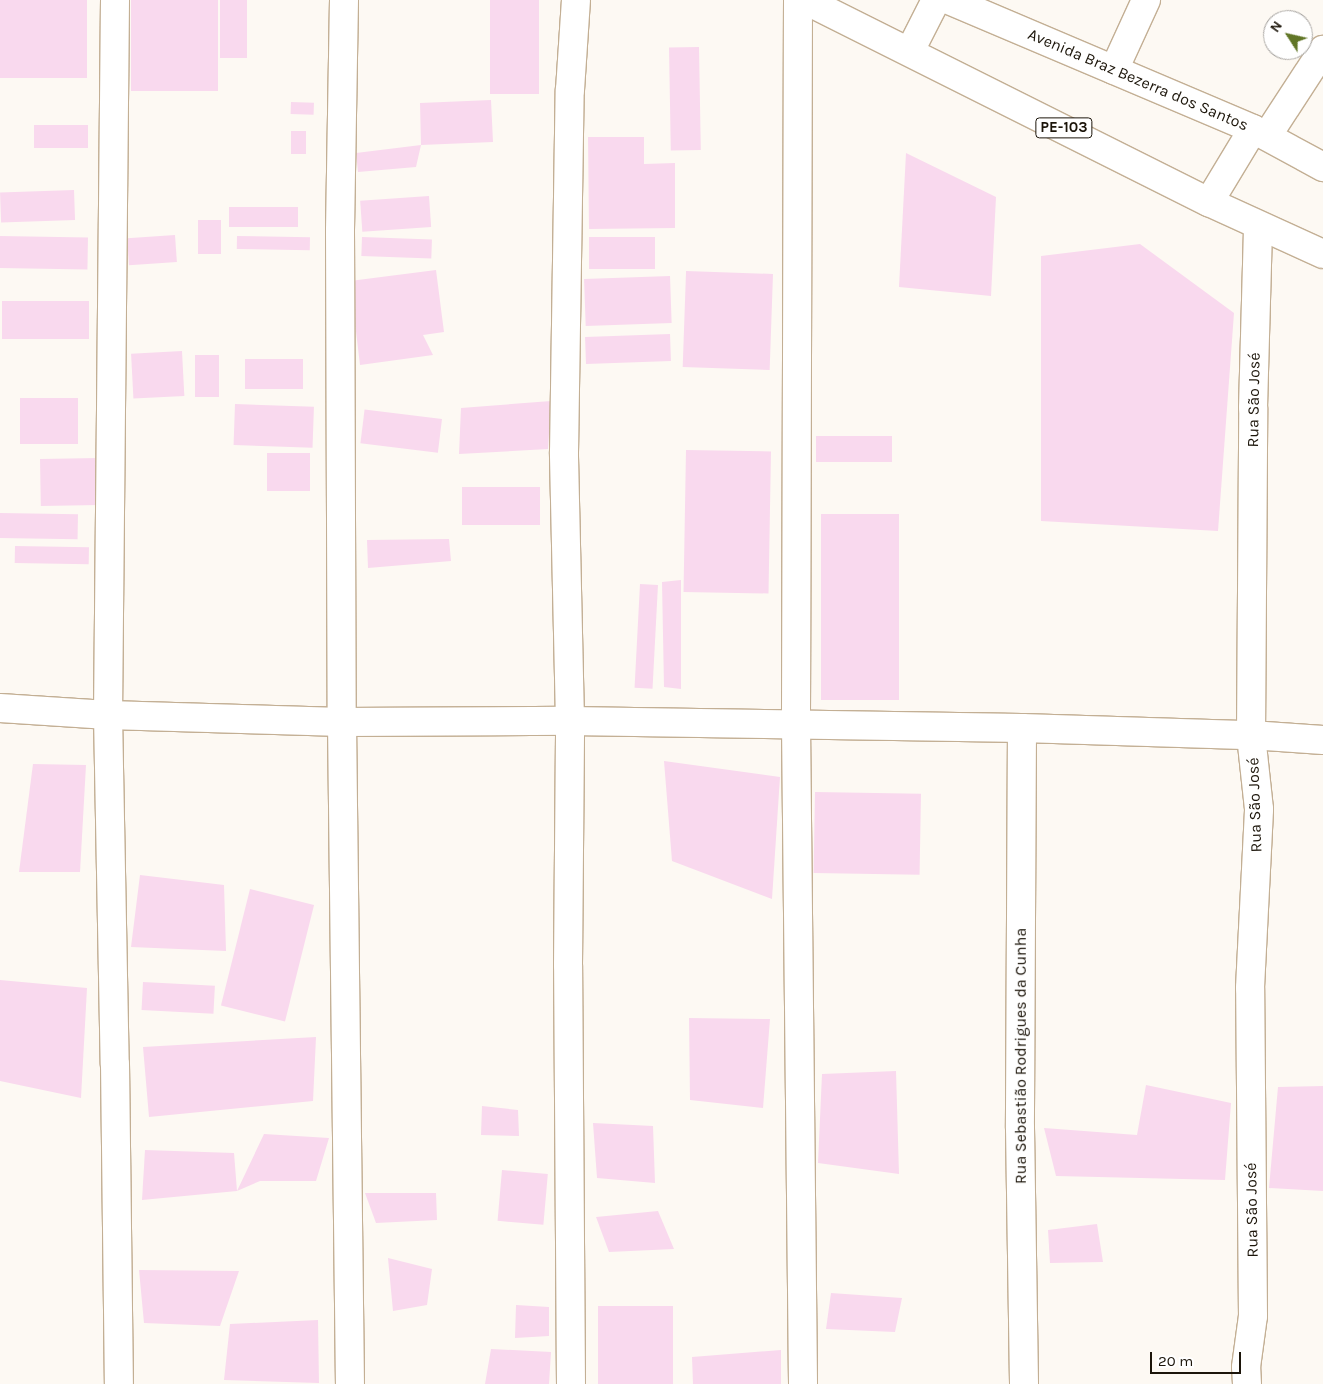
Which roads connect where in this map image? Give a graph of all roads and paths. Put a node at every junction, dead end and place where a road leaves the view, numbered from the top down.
1 (115, 0) edge
2 (344, 0) edge
3 (576, 0) edge
4 (798, 0) edge
5 (805, 0) edge
6 (936, 0) edge
7 (950, 0) edge
8 (1146, 0) edge
9 (1323, 50) edge
10 (910, 51) junction
11 (1114, 70) junction
12 (1260, 132) junction
13 (1323, 167) edge
14 (1209, 202) junction
15 (1258, 226) junction
16 (1323, 254) edge
17 (0, 708) edge
18 (108, 715) junction
19 (570, 720) junction
20 (342, 722) junction
21 (796, 725) junction
22 (1022, 728) junction
23 (1251, 735) junction
24 (1323, 740) edge
25 (119, 1384) edge
26 (350, 1384) edge
27 (571, 1384) edge
28 (803, 1384) edge
29 (1024, 1384) edge
30 (1247, 1384) edge

1 - 18 street
2 - 20 street
3 - 19 street
4 - 21 street
5 - 10 street, PE-103
6 - 10 street
7 - 11 street, Avenida Braz Bezerra dos Santos
8 - 11 street
9 - 12 street
10 - 14 street, PE-103
11 - 12 street, Avenida Braz Bezerra dos Santos
12 - 13 street, Avenida Braz Bezerra dos Santos
12 - 14 street
14 - 15 street, PE-103
15 - 16 street, PE-103
15 - 23 street, Rua São José
17 - 18 street
18 - 20 street
18 - 25 street
19 - 20 street
19 - 21 street
19 - 27 street
20 - 26 street
21 - 22 street
21 - 28 street
22 - 23 street
22 - 29 street, Rua Sebastião Rodrigues da Cunha
23 - 24 street
23 - 30 street, Rua São José

